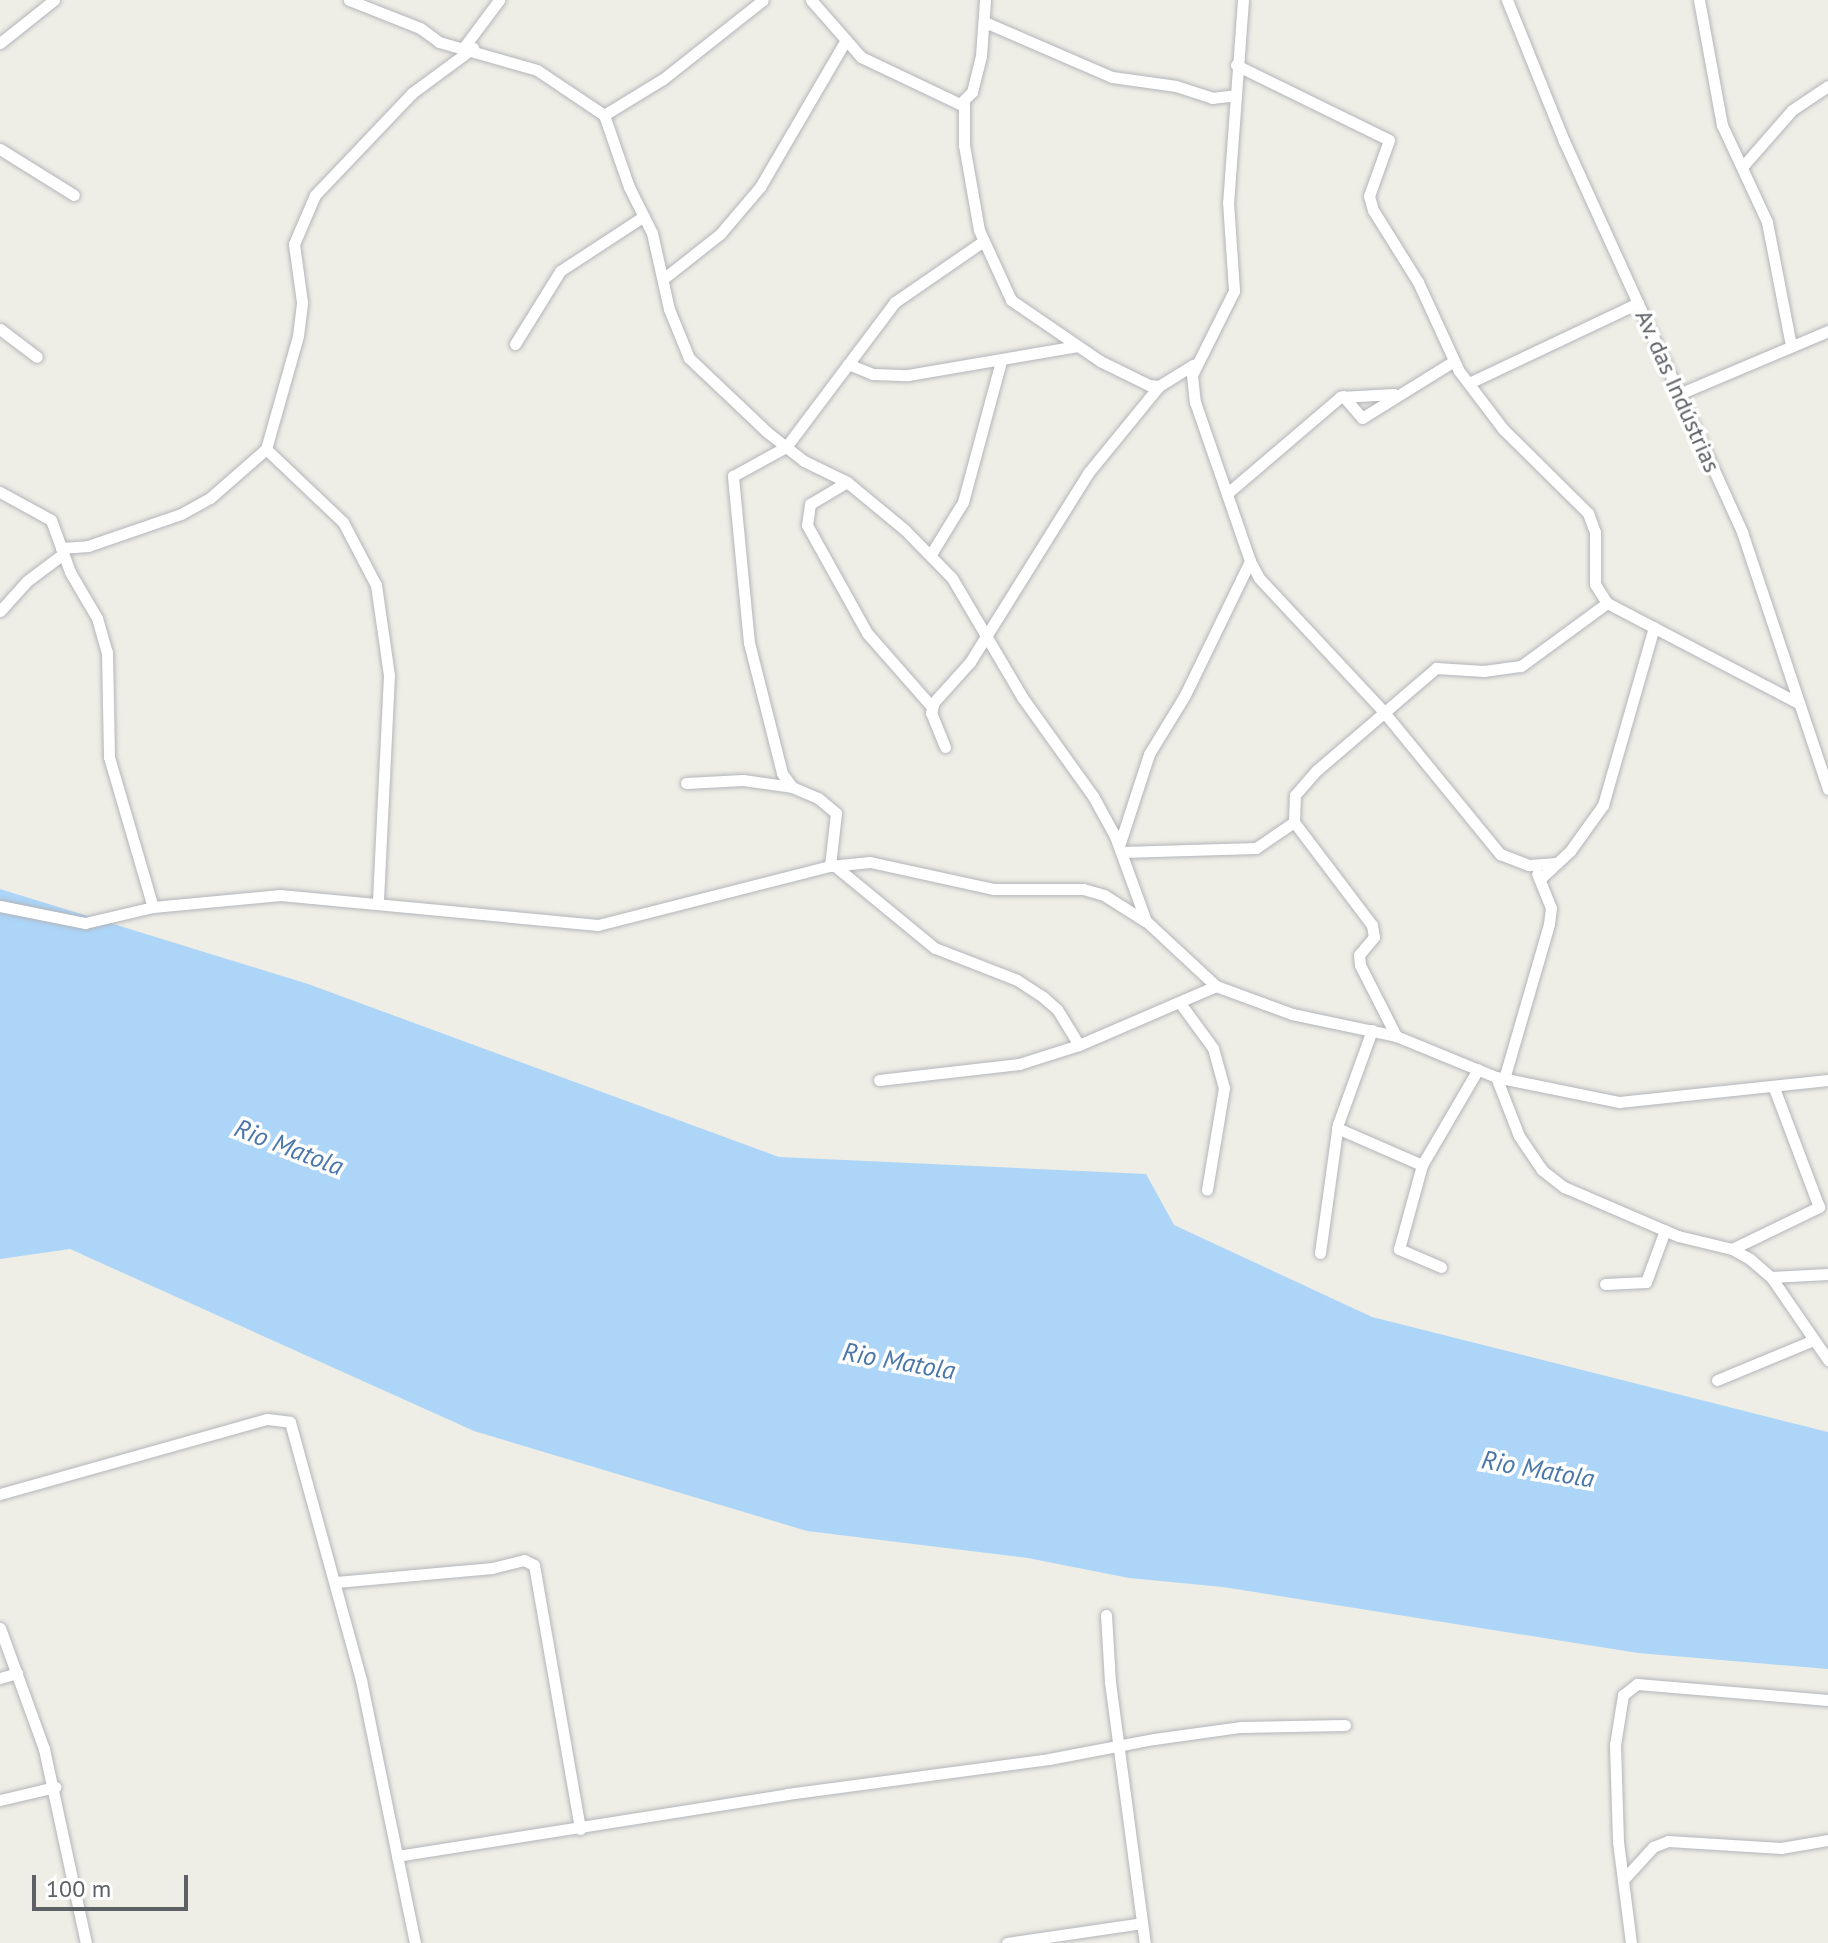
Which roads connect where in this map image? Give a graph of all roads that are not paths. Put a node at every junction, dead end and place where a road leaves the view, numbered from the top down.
1 (54, 0) edge
2 (349, 0) edge
3 (499, 0) edge
4 (763, 0) edge
5 (811, 0) edge
6 (985, 0) edge
7 (1243, 0) edge
8 (1507, 0) edge
9 (1699, 0) edge
10 (987, 23) junction
11 (0, 43) edge
12 (844, 43) junction
13 (468, 47) junction
14 (1236, 65) junction
15 (1828, 86) edge
16 (1235, 95) junction
17 (964, 103) junction
18 (604, 115) junction
19 (0, 149) edge
20 (1743, 166) junction
21 (74, 195) dead end
22 (644, 216) junction
23 (982, 242) junction
24 (663, 279) junction
25 (1638, 303) junction
26 (0, 329) edge
27 (1828, 331) edge
28 (515, 344) dead end
29 (1791, 345) junction
30 (1078, 346) junction
31 (37, 357) dead end
32 (1001, 361) junction
33 (1454, 361) junction
34 (848, 364) junction
35 (1193, 365) junction
36 (1469, 383) junction
37 (1159, 386) junction
38 (1394, 394) junction
39 (1679, 394) junction
40 (1343, 396) junction
41 (786, 447) junction
42 (266, 449) junction
43 (847, 482) junction
44 (1230, 491) junction
45 (0, 492) edge
46 (62, 551) junction
47 (931, 554) junction
48 (1250, 561) junction
49 (1607, 603) junction
50 (0, 611) edge
51 (1654, 627) junction
52 (987, 630) junction
53 (1798, 703) junction
54 (932, 707) junction
55 (1383, 711) junction
56 (945, 747) dead end
57 (686, 783) dead end
58 (792, 787) junction
59 (1828, 789) edge
60 (1294, 822) junction
61 (1121, 849) junction
62 (1557, 863) junction
63 (1529, 865) junction
64 (832, 866) junction
65 (1541, 878) junction
66 (378, 902) junction
67 (0, 906) edge
68 (153, 907) junction
69 (1146, 921) junction
70 (1216, 986) junction
71 (1180, 1003) junction
72 (1372, 1030) junction
73 (1396, 1036) junction
74 (1079, 1045) junction
75 (1478, 1069) junction
76 (1500, 1078) junction
77 (879, 1080) dead end
78 (1828, 1080) edge
79 (1774, 1088) junction
80 (1337, 1128) junction
81 (1422, 1165) junction
82 (1207, 1190) dead end
83 (1665, 1230) junction
84 (1732, 1249) junction
85 (1320, 1253) dead end
86 (1441, 1267) dead end
87 (1828, 1274) edge
88 (1771, 1277) junction
89 (1605, 1284) dead end
90 (1811, 1341) junction
91 (1828, 1360) edge
92 (1717, 1380) dead end
93 (0, 1494) edge
94 (336, 1582) junction
95 (1106, 1615) dead end
96 (0, 1628) edge
97 (17, 1673) junction
98 (0, 1678) edge
99 (1828, 1700) edge
100 (1345, 1725) dead end
101 (1118, 1746) junction
102 (55, 1787) junction
103 (0, 1800) edge
104 (580, 1829) junction
105 (1828, 1840) edge
106 (397, 1856) junction
107 (1623, 1880) junction
108 (1142, 1923) junction
109 (86, 1943) edge
110 (415, 1943) edge
111 (1007, 1943) edge
112 (1145, 1943) edge
113 (1631, 1943) edge

1 - 11 street
2 - 13 street
3 - 13 street
4 - 18 street
5 - 12 street
6 - 10 street
7 - 14 street
8 - 25 street, Av. das Indústrias
9 - 20 street
10 - 16 street
10 - 17 street
12 - 17 street
12 - 24 street
13 - 18 street
13 - 42 street
14 - 16 street
14 - 33 street
15 - 20 street
16 - 35 street
17 - 23 street
18 - 22 street
19 - 21 street
20 - 29 street
22 - 24 street
22 - 28 street
23 - 30 street
23 - 34 street
24 - 41 street
25 - 36 street
25 - 39 street, Av. das Indústrias
26 - 31 street
27 - 29 street
29 - 39 street
30 - 32 street
30 - 37 street
32 - 34 street
32 - 47 street
33 - 36 street
33 - 38 street
34 - 41 street
35 - 37 street
35 - 44 street
36 - 49 street
37 - 52 street
38 - 40 street
38 - 40 street
39 - 53 street, Av. das Indústrias
40 - 44 street
41 - 43 street
41 - 58 street
42 - 46 street
42 - 66 street
43 - 47 street
43 - 54 street
44 - 48 street
45 - 46 street
46 - 50 street
46 - 68 street
47 - 52 street
48 - 55 street
48 - 61 street
49 - 51 street
49 - 55 street
51 - 53 street
51 - 62 street
52 - 54 street
52 - 61 street
53 - 59 street, Av. das Indústrias
54 - 56 street
55 - 60 street
55 - 63 street
57 - 58 street
58 - 64 street
60 - 61 street
60 - 73 street
61 - 69 street
62 - 63 street
62 - 65 street
63 - 65 street
64 - 66 street
64 - 69 street
64 - 74 street
65 - 76 street
66 - 68 street
67 - 68 street
69 - 70 street
70 - 71 street
70 - 72 street
71 - 74 street
71 - 82 street
72 - 73 street
72 - 80 street
73 - 75 street
74 - 77 street
75 - 76 street
75 - 81 street
76 - 79 street
76 - 83 street
78 - 79 street
79 - 84 street
80 - 81 street
80 - 85 street
81 - 86 street
83 - 84 street
83 - 89 street
84 - 88 street
87 - 88 street
88 - 90 street
90 - 91 street
90 - 92 street
93 - 94 street
94 - 104 street
94 - 106 street
95 - 101 street
96 - 97 street
97 - 98 street
97 - 102 street
99 - 107 street
100 - 101 street
101 - 104 street
101 - 108 street
102 - 103 street
102 - 109 street
104 - 106 street
105 - 107 street
106 - 110 street
107 - 113 street
108 - 111 street
108 - 112 street

